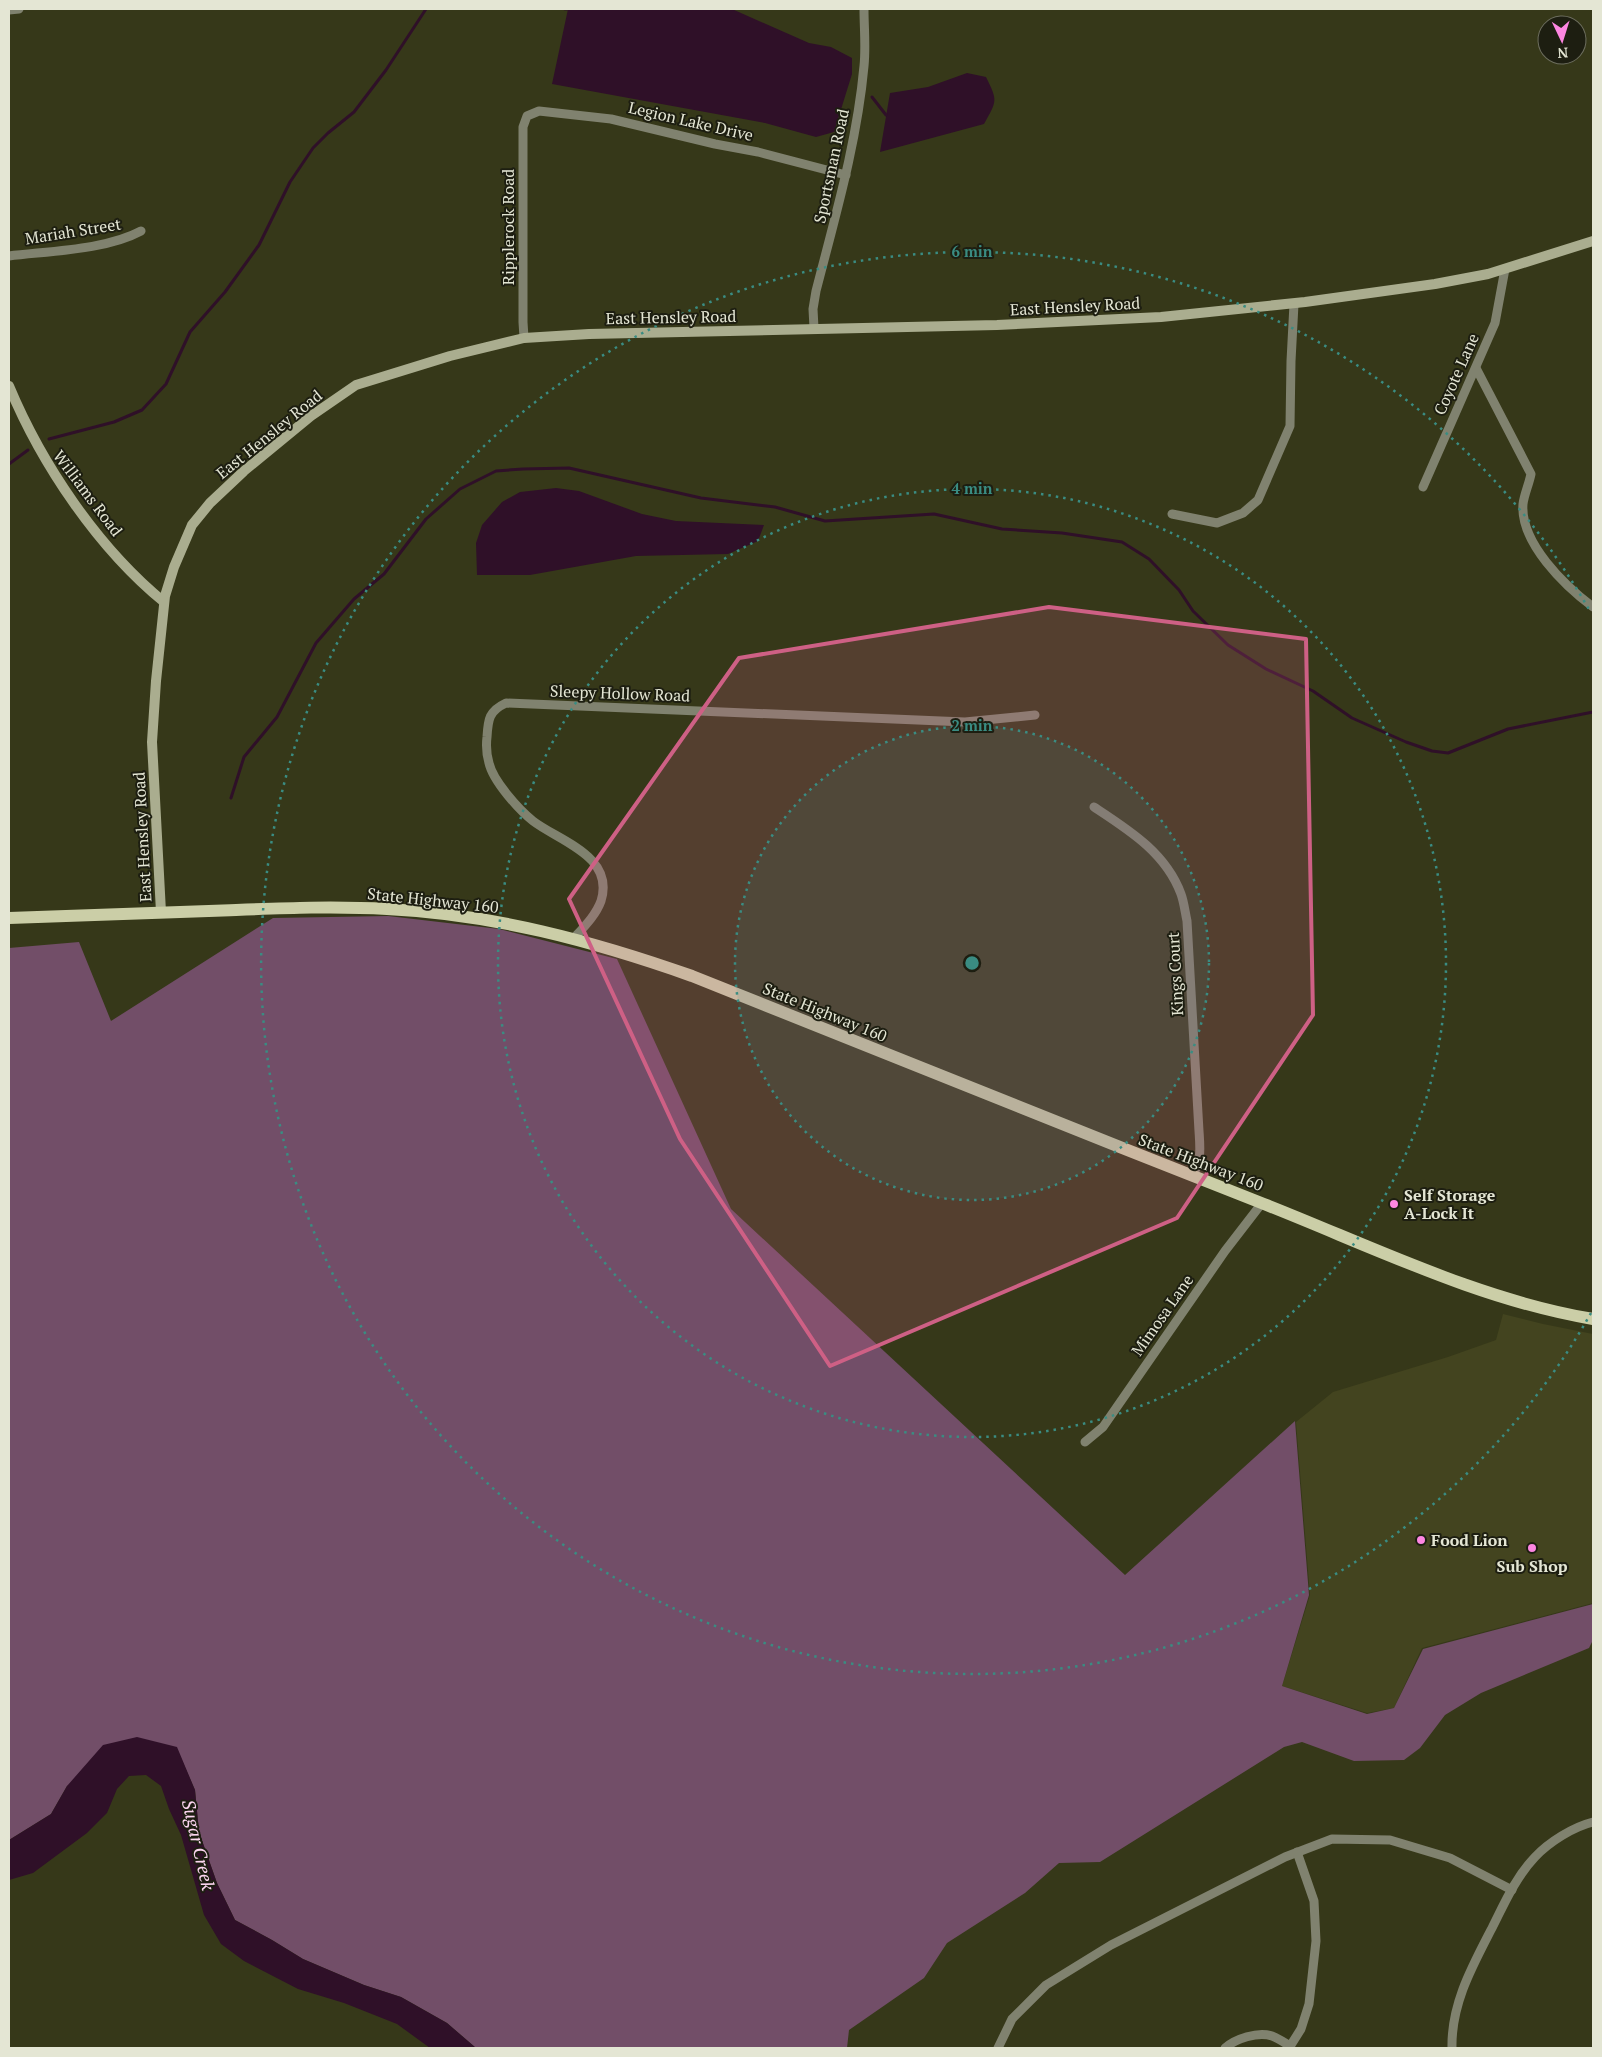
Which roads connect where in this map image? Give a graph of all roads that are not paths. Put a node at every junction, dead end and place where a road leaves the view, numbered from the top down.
1 (19, 9) edge
2 (864, 9) edge
3 (9, 10) edge
4 (527, 116) joint
5 (846, 175) junction
6 (142, 231) dead end
7 (1593, 241) edge
8 (9, 256) edge
9 (1505, 269) junction
10 (1294, 304) junction
11 (814, 328) junction
12 (524, 338) junction
13 (1476, 368) junction
14 (9, 386) edge
15 (1423, 487) dead end
16 (1172, 514) dead end
17 (164, 602) junction
18 (1593, 607) edge
19 (1035, 715) dead end
20 (1094, 807) dead end
21 (161, 912) junction
22 (9, 918) edge
23 (574, 938) junction
24 (1192, 1176) junction
25 (1262, 1203) junction
26 (1593, 1319) edge
27 (1085, 1442) dead end
28 (1593, 1822) edge
29 (1298, 1852) junction
30 (1512, 1890) junction
31 (1002, 2047) edge
32 (1290, 2047) edge
33 (1226, 2048) edge
34 (1452, 2048) edge

1 - 3 street
2 - 5 street, Sportsman Road
4 - 5 street, Legion Lake Drive
4 - 12 street, Ripplerock Road
5 - 11 street, Sportsman Road
6 - 8 street, Mariah Street
7 - 9 main road, East Hensley Road
9 - 10 main road, East Hensley Road
9 - 13 street, Coyote Lane
10 - 11 main road, East Hensley Road
10 - 16 street
11 - 12 main road, East Hensley Road
12 - 17 main road, East Hensley Road
13 - 15 street, Coyote Lane
13 - 18 street
14 - 17 main road, Williams Road
17 - 21 main road, East Hensley Road
19 - 23 street, Sleepy Hollow Road
20 - 24 street, Kings Court
21 - 22 main road, State Highway 160
21 - 23 main road, State Highway 160
23 - 24 main road, State Highway 160
24 - 25 main road, State Highway 160
25 - 26 main road, State Highway 160
25 - 27 street, Mimosa Lane
28 - 30 street
29 - 30 street
29 - 31 street
29 - 32 street
30 - 34 street
32 - 33 street

